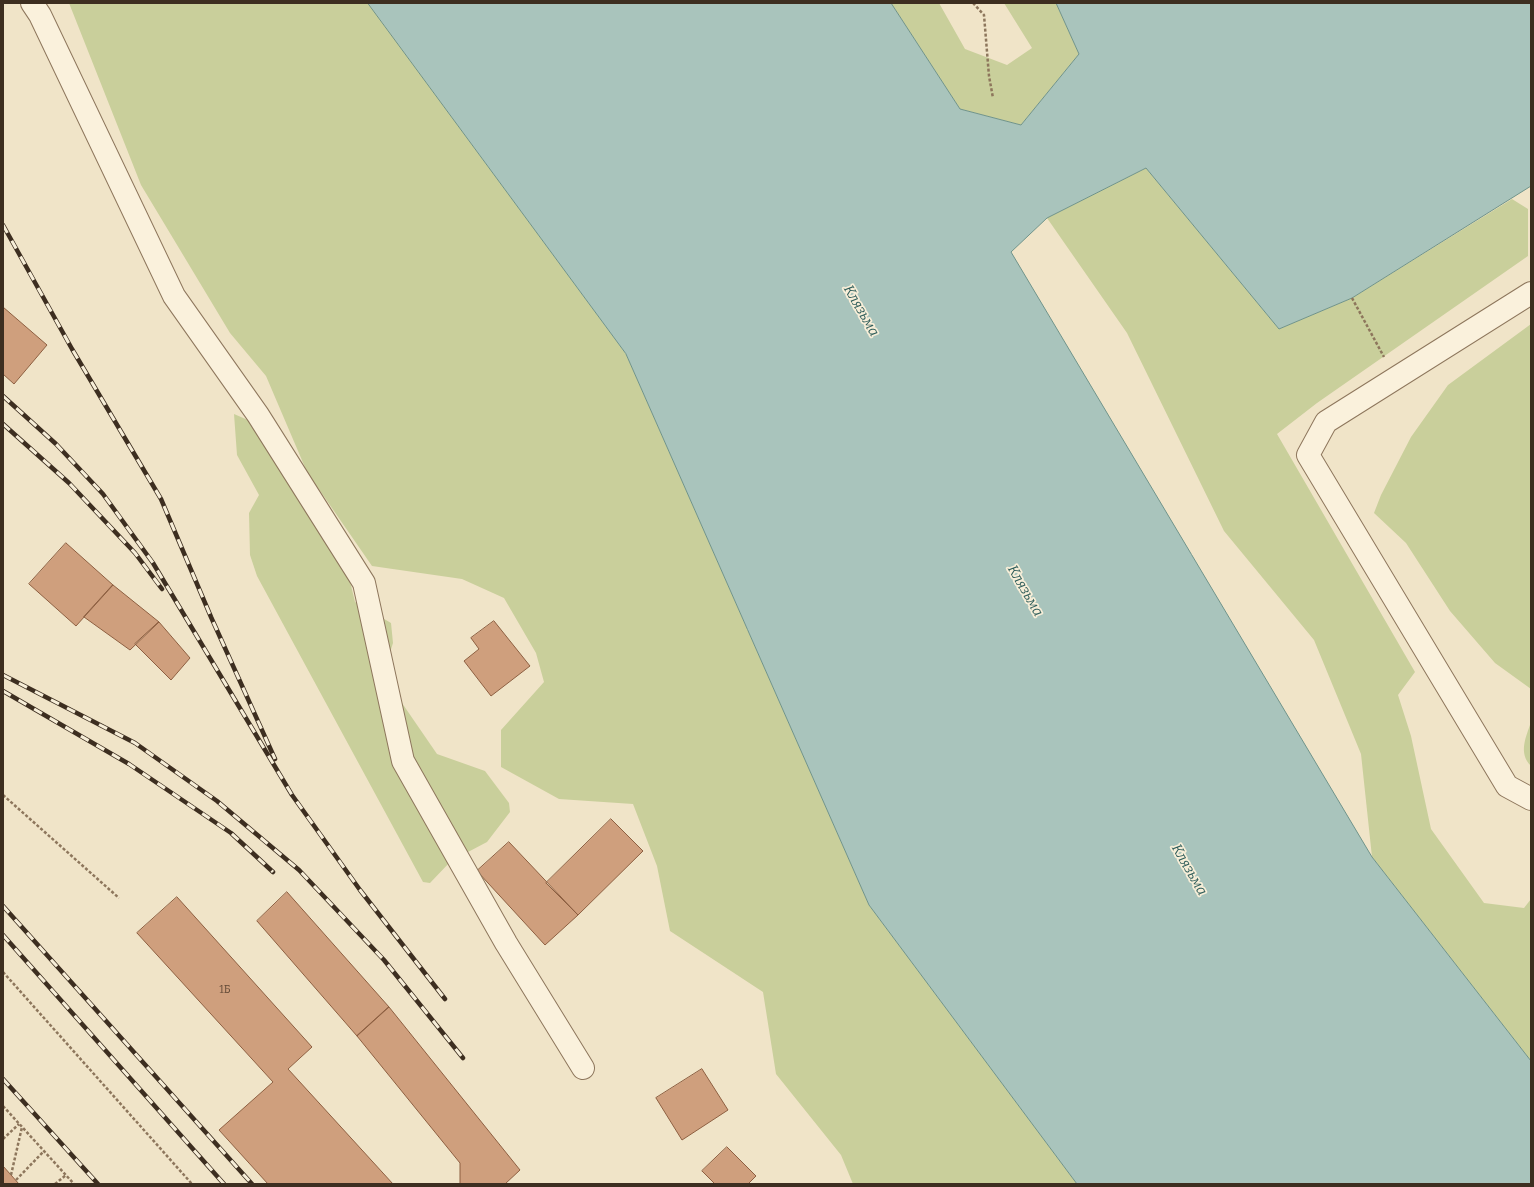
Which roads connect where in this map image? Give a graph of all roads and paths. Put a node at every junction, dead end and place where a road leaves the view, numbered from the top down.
1 (32, 3) edge
2 (973, 3) edge
3 (993, 98) dead end
4 (1531, 294) edge
5 (1352, 298) dead end
6 (1396, 378) junction
7 (3, 795) edge
8 (1531, 799) edge
9 (119, 898) dead end
10 (3, 972) edge
11 (583, 1068) dead end
12 (3, 1106) edge
13 (19, 1124) junction
14 (22, 1127) junction
15 (3, 1139) edge
16 (44, 1151) junction
17 (11, 1175) dead end
18 (66, 1175) junction
19 (16, 1180) dead end
20 (55, 1184) edge
21 (74, 1184) edge
22 (192, 1184) edge

1 - 11 lane
2 - 3 path
4 - 6 lane
5 - 6 path
6 - 8 lane
7 - 9 path
10 - 22 path
12 - 13 path
13 - 14 path
13 - 15 path
14 - 16 path
14 - 17 path
16 - 18 path
16 - 19 path
18 - 20 path
18 - 21 path

